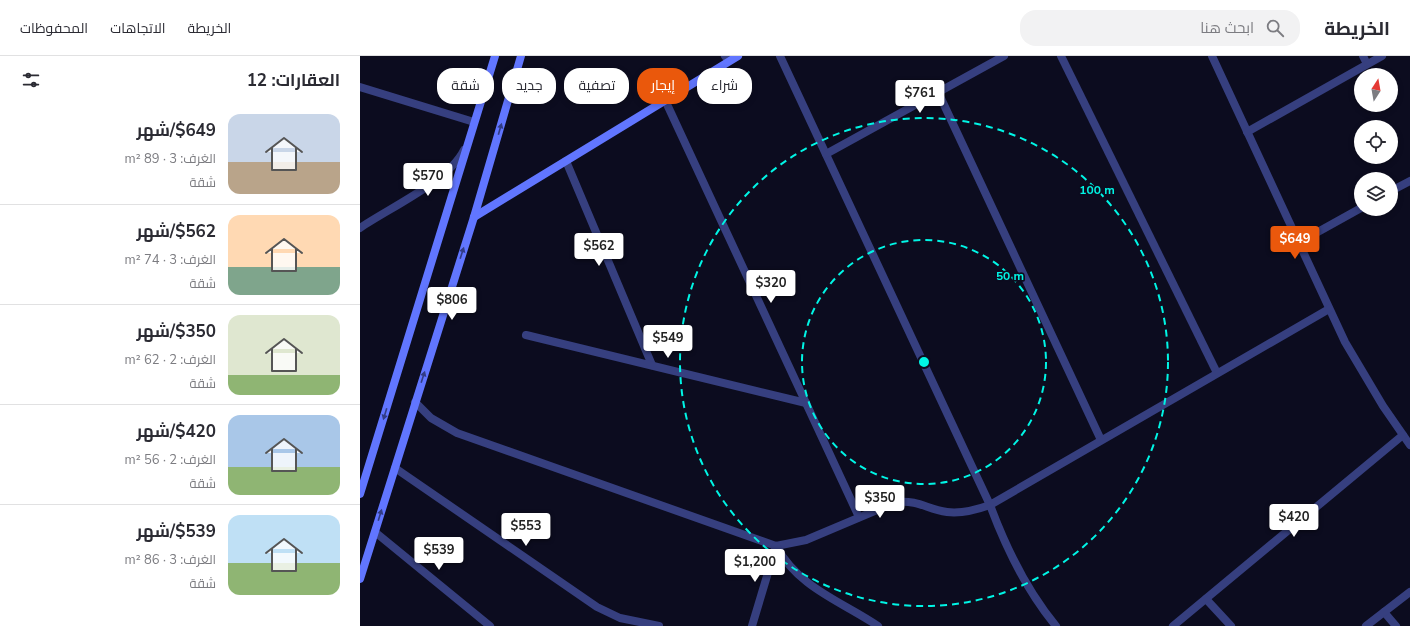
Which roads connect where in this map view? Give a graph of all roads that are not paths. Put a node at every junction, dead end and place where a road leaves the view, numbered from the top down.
1 (495, 56) edge
2 (521, 56) edge
3 (738, 56) edge
4 (780, 56) edge
5 (1004, 56) edge
6 (1061, 56) edge
7 (1212, 56) edge
8 (1363, 56) edge
9 (1382, 56) edge
10 (727, 58) edge
11 (1367, 64) junction
12 (689, 84) edge
13 (360, 87) edge
14 (938, 92) junction
15 (659, 104) edge
16 (667, 104) edge
17 (474, 122) junction
18 (1247, 132) junction
19 (470, 140) junction
20 (826, 154) junction
21 (566, 161) junction
22 (1410, 182) edge
23 (1398, 188) edge
24 (1354, 212) edge
25 (474, 218) junction
26 (362, 225) edge
27 (1298, 243) junction
28 (1329, 309) junction
29 (526, 334) dead end
30 (652, 365) junction
31 (1217, 374) junction
32 (415, 402) junction
33 (806, 403) junction
34 (1403, 435) junction
35 (1101, 440) junction
36 (1410, 445) edge
37 (395, 468) junction
38 (360, 494) edge
39 (990, 505) junction
40 (859, 517) junction
41 (375, 532) junction
42 (776, 546) junction
43 (360, 579) edge
44 (1410, 592) edge
45 (1206, 599) junction
46 (1384, 612) junction
47 (490, 626) edge
48 (659, 626) edge
49 (752, 626) edge
50 (878, 626) edge
51 (1056, 626) edge
52 (1173, 626) edge
53 (1231, 626) edge
54 (1366, 626) edge
55 (1396, 626) edge

1 - 17 main road
25 -> 2 main road
3 - 10 main road
4 - 20 street
5 - 14 street
6 - 31 street
7 - 18 street
8 - 11 street
9 - 11 street
10 - 12 main road
11 - 18 street
13 - 17 street
14 - 20 street
14 - 35 street
15 - 21 main road
16 - 33 street
17 - 19 main road
18 - 27 street
19 - 26 street
19 -> 38 main road
20 - 39 street
21 - 25 main road
21 - 30 street
22 - 23 street
24 - 27 street
32 -> 25 main road
27 - 28 street
28 - 31 street
28 - 34 street
29 - 30 street
30 - 33 street
31 - 35 street
32 - 37 main road
32 - 42 street
33 - 40 street
34 - 36 street
34 - 45 street
35 - 39 street
41 -> 37 main road
37 - 48 street
39 - 40 street
39 - 51 street
40 - 42 street
41 - 43 main road
41 - 47 street
42 - 49 street
42 - 50 street
44 - 46 street
45 - 52 street
45 - 53 street
46 - 54 street
46 - 55 street

